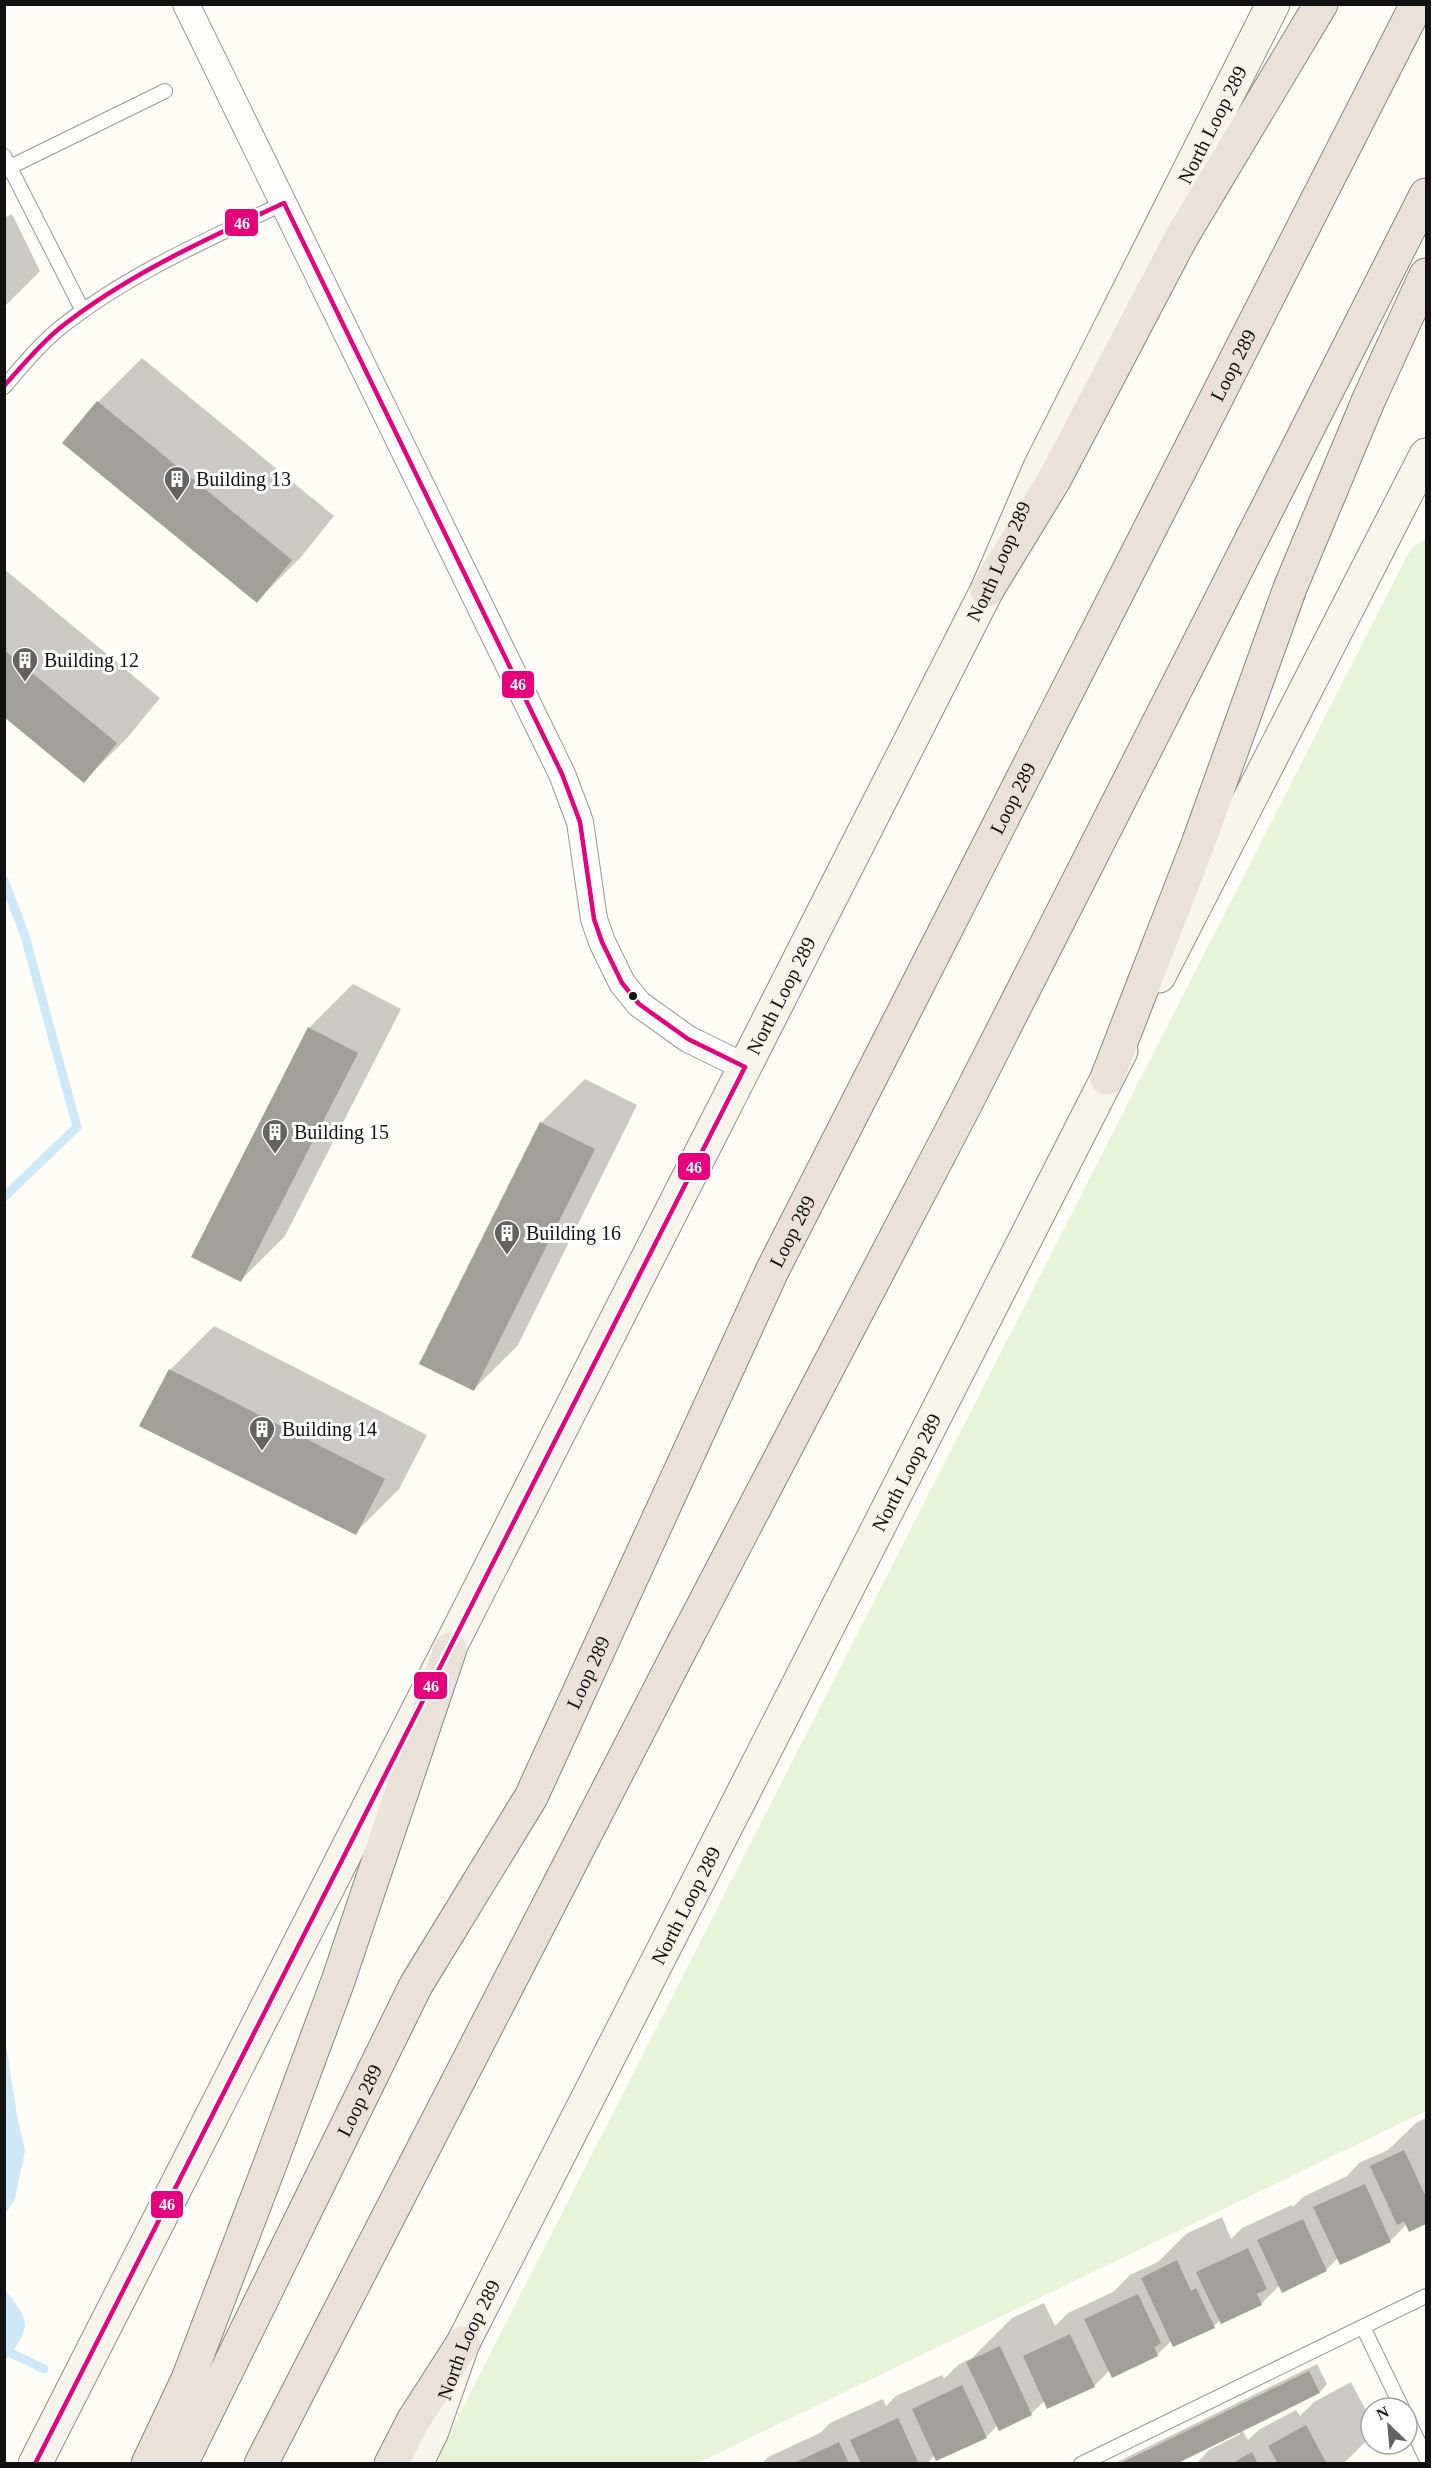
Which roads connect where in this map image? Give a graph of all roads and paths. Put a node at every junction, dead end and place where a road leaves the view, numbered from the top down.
1 (186, 4) edge
2 (1273, 4) edge
3 (1321, 4) edge
4 (1417, 4) edge
5 (165, 91) dead end
6 (6, 164) edge
7 (1426, 195) edge
8 (284, 203) junction
9 (1426, 275) edge
10 (83, 311) junction
11 (4, 387) edge
12 (1426, 455) edge
13 (987, 590) junction
14 (746, 1067) junction
15 (1107, 1078) junction
16 (450, 1649) junction
17 (1426, 2296) edge
18 (1363, 2327) junction
19 (463, 2343) junction
20 (1396, 2396) edge
21 (1419, 2443) edge
22 (1426, 2458) edge
23 (35, 2463) edge
24 (148, 2463) edge
25 (181, 2463) edge
26 (261, 2463) edge
27 (391, 2463) edge
28 (416, 2463) edge
29 (1081, 2463) edge

1 - 8 street
2 - 13 main road, North Loop 289
3 - 13 highway
4 - 25 highway, Loop 289
5 - 6 lane
6 - 10 lane
7 - 26 highway
8 - 10 lane
8 - 14 street
9 - 15 highway
10 - 11 lane
12 - 15 main road, North Loop 289
13 - 14 main road, North Loop 289
14 - 16 main road, North Loop 289
15 - 19 main road, North Loop 289
16 - 23 main road, North Loop 289
16 - 24 highway
17 - 18 lane
18 - 20 lane
18 - 29 lane
19 - 27 highway
19 - 28 main road, North Loop 289
21 - 22 lane

